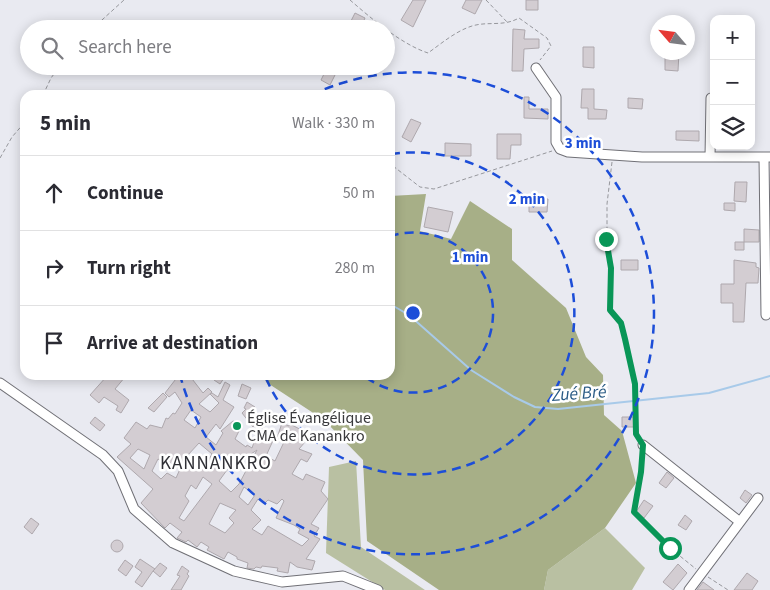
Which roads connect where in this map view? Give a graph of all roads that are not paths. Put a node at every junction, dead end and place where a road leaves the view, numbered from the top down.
1 (536, 68) road end
2 (711, 105) edge
3 (710, 157) junction
4 (767, 157) edge
5 (766, 315) dead end
6 (0, 383) edge
7 (643, 445) road end
8 (758, 498) dead end
9 (740, 522) junction
10 (378, 590) edge
11 (690, 590) edge

1 - 3 street
2 - 3 street
3 - 4 street
4 - 5 street
6 - 10 street
7 - 9 street
8 - 9 street
9 - 11 street

